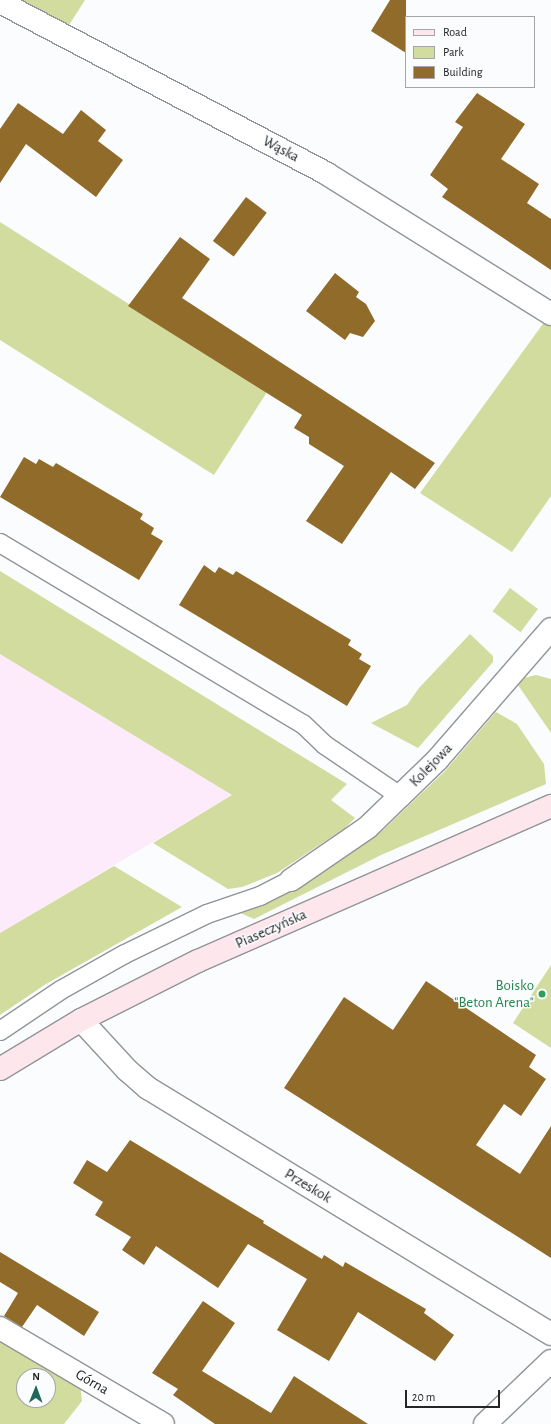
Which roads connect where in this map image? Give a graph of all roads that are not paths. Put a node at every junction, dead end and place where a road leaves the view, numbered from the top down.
1 (0, 2) edge
2 (551, 314) edge
3 (0, 543) edge
4 (550, 633) edge
5 (400, 796) junction
6 (551, 806) edge
7 (291, 880) joint
8 (81, 1020) junction
9 (0, 1031) edge
10 (0, 1069) edge
11 (0, 1328) edge
12 (551, 1334) edge
13 (551, 1361) edge
14 (163, 1424) edge
15 (485, 1424) edge

1 - 2 street, Wąska
3 - 5 lane
4 - 5 street, Kolejowa
5 - 7 street, Kolejowa
6 - 8 main road, Piaseczyńska
7 - 9 lane
8 - 10 main road, Piaseczyńska
8 - 12 street, Przeskok
11 - 14 street, Górna
13 - 15 street

